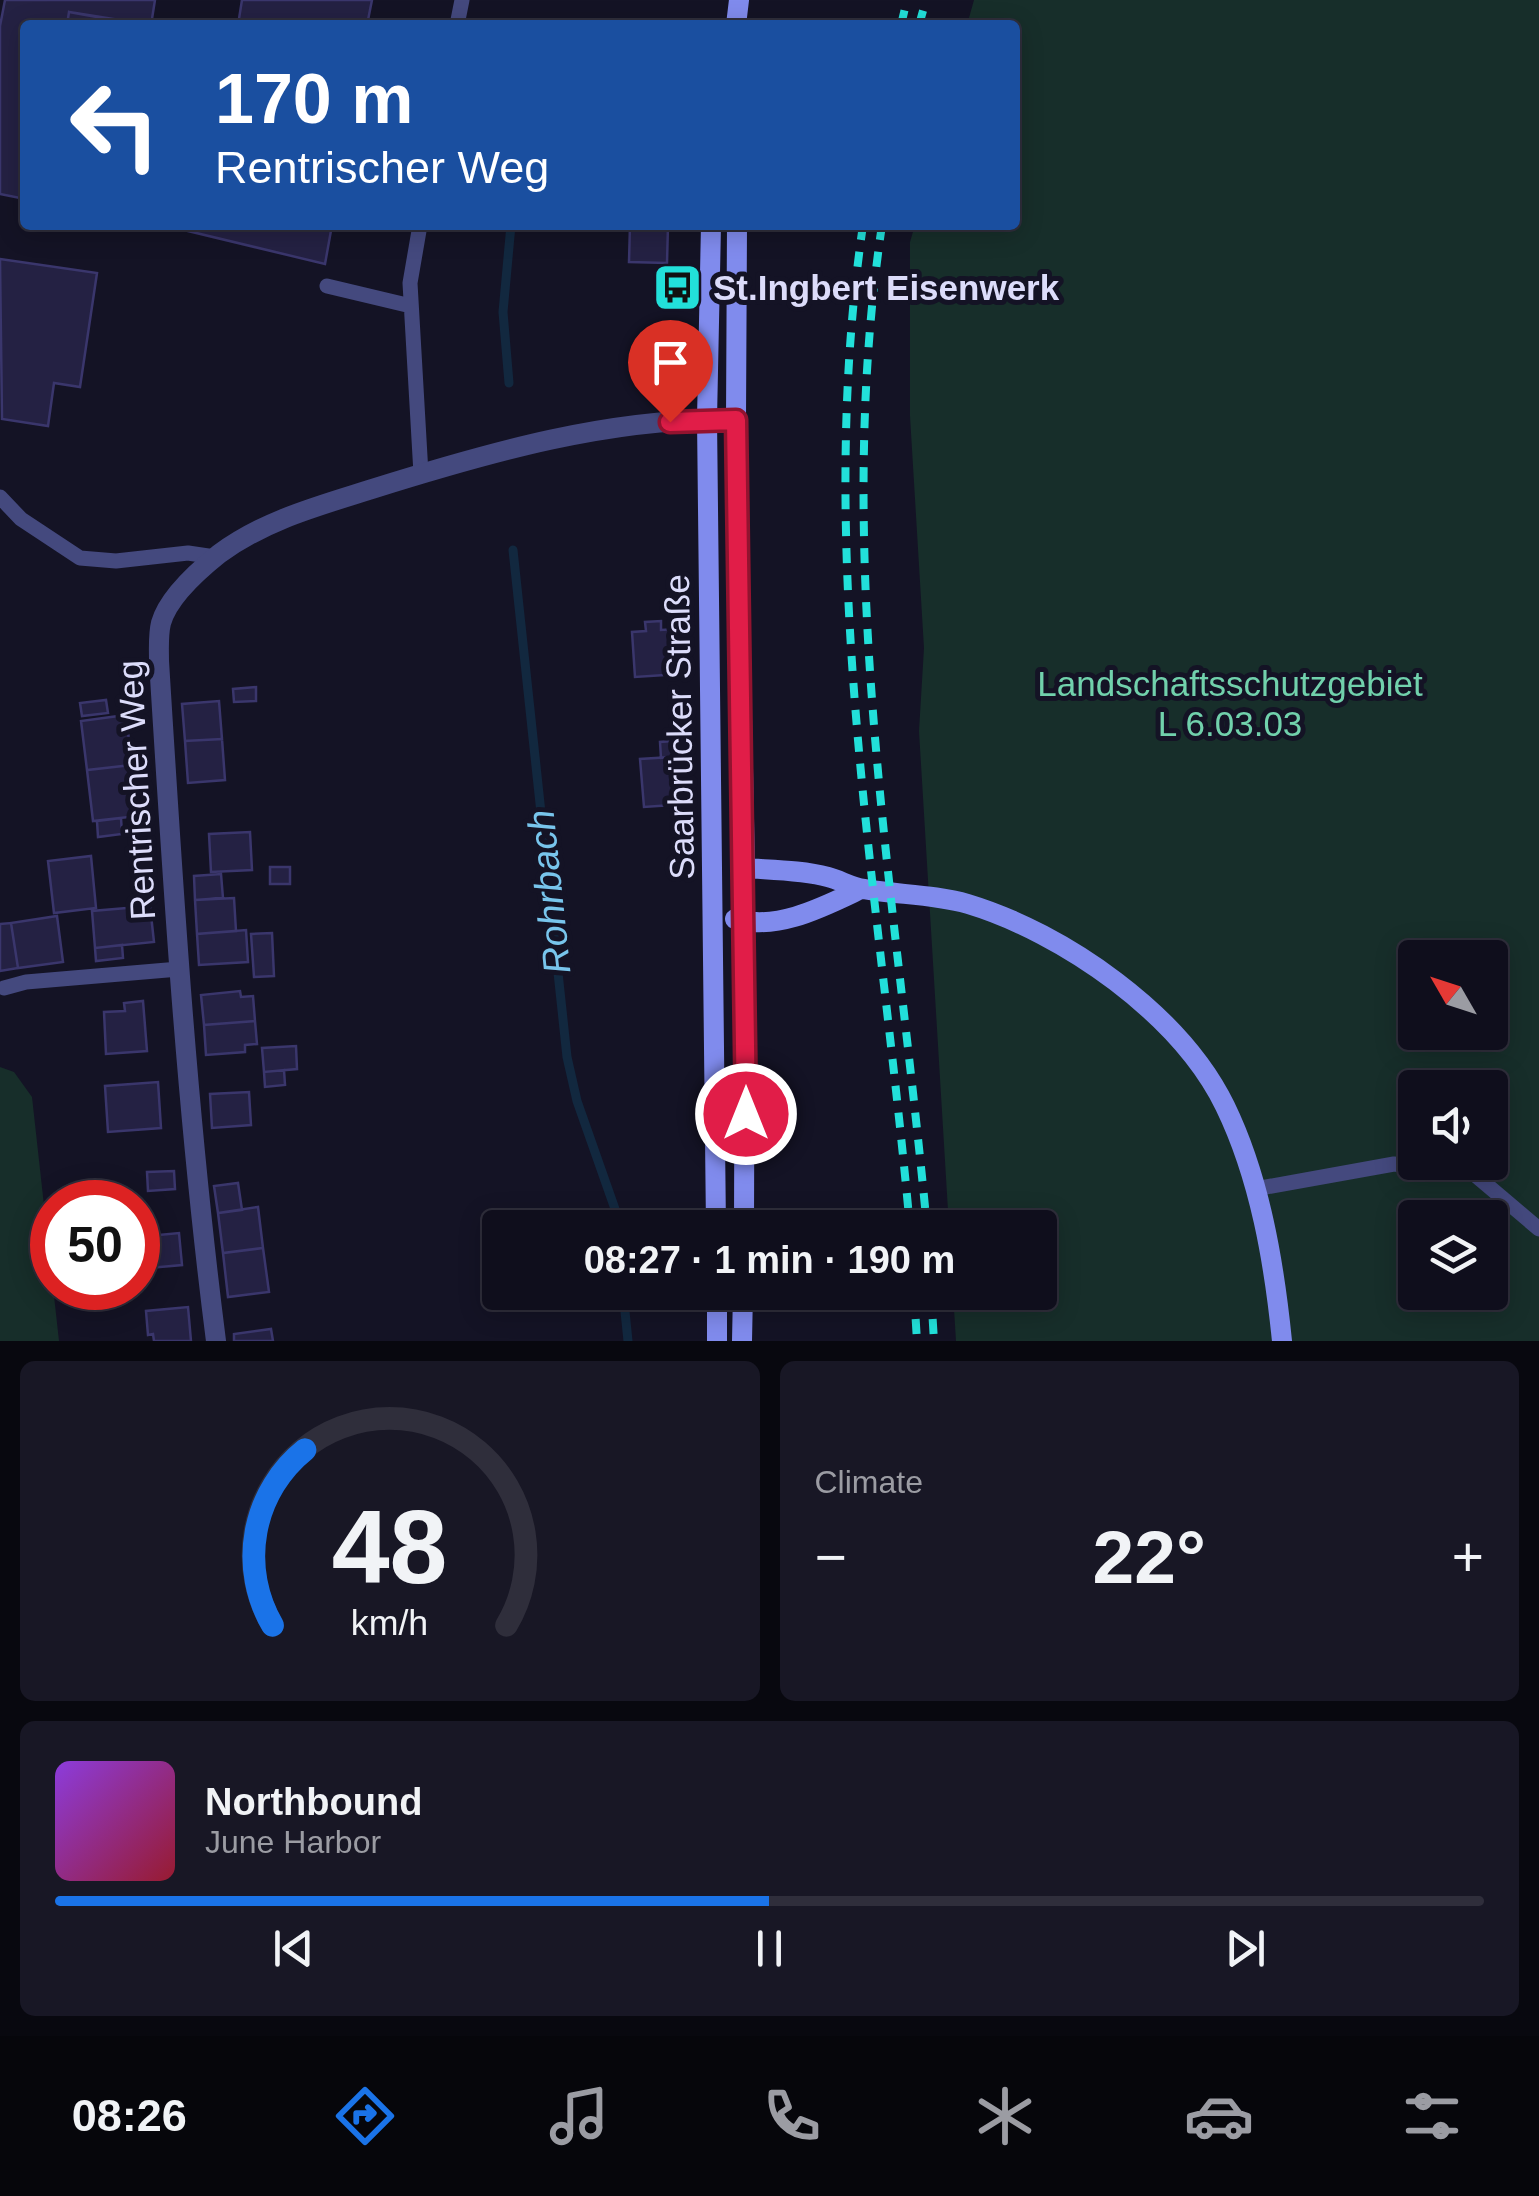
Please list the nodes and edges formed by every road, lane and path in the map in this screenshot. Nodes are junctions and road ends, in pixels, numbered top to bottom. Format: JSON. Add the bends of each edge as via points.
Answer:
{"nodes":[{"id":1,"x":419,"y":230,"type":"edge"},
{"id":2,"x":711,"y":230,"type":"edge"},
{"id":3,"x":737,"y":230,"type":"edge"},
{"id":4,"x":326,"y":286,"type":"dead end"},
{"id":5,"x":411,"y":306,"type":"junction"},
{"id":6,"x":707,"y":419,"type":"junction"},
{"id":7,"x":736,"y":420,"type":"junction"},
{"id":8,"x":421,"y":474,"type":"junction"},
{"id":9,"x":0,"y":497,"type":"edge"},
{"id":10,"x":215,"y":557,"type":"junction"},
{"id":11,"x":745,"y":868,"type":"junction"},
{"id":12,"x":862,"y":889,"type":"junction"},
{"id":13,"x":714,"y":902,"type":"junction"},
{"id":14,"x":745,"y":922,"type":"junction"},
{"id":15,"x":179,"y":969,"type":"junction"},
{"id":16,"x":4,"y":988,"type":"dead end"},
{"id":17,"x":1254,"y":1188,"type":"junction"},
{"id":18,"x":716,"y":1210,"type":"edge"},
{"id":19,"x":744,"y":1210,"type":"edge"},
{"id":20,"x":1539,"y":1229,"type":"edge"},
{"id":21,"x":716,"y":1310,"type":"edge"},
{"id":22,"x":743,"y":1310,"type":"edge"},
{"id":23,"x":216,"y":1341,"type":"edge"},
{"id":24,"x":717,"y":1341,"type":"edge"},
{"id":25,"x":742,"y":1341,"type":"edge"},
{"id":26,"x":1282,"y":1341,"type":"edge"}],
"edges":[{"from":1,"to":5,"type":"lane"},
{"from":2,"to":6,"type":"main road","name":"Saarbrücker Straße"},
{"from":3,"to":7,"type":"main road","name":"Saarbrücker Straße"},
{"from":4,"to":5,"type":"lane"},
{"from":5,"to":8,"type":"lane"},
{"from":6,"to":7,"type":"street","name":"Rentrischer Weg"},
{"from":6,"to":8,"type":"street","name":"Rentrischer Weg","via":[[561,439]]},
{"from":6,"to":13,"type":"main road","name":"Saarbrücker Straße"},
{"from":7,"to":11,"type":"main road","name":"Saarbrücker Straße"},
{"from":8,"to":10,"type":"street","name":"Rentrischer Weg","via":[[276,522]]},
{"from":9,"to":10,"type":"lane","via":[[20,519],[80,558]]},
{"from":10,"to":15,"type":"street","name":"Rentrischer Weg","via":[[162,622]]},
{"from":11,"to":12,"type":"main road","via":[[826,876]]},
{"from":11,"to":13,"type":"main road","via":[[726,880]]},
{"from":11,"to":14,"type":"main road","name":"Saarbrücker Straße"},
{"from":12,"to":14,"type":"main road","via":[[797,917]]},
{"from":12,"to":17,"type":"main road","via":[[920,893],[983,910],[1108,974],[1192,1057],[1224,1103]]},
{"from":13,"to":14,"type":"main road","via":[[726,916]]},
{"from":13,"to":18,"type":"main road","name":"Saarbrücker Straße"},
{"from":14,"to":19,"type":"main road","name":"Saarbrücker Straße"},
{"from":15,"to":16,"type":"lane"},
{"from":15,"to":23,"type":"street","name":"Rentrischer Weg"},
{"from":17,"to":20,"type":"lane","via":[[1394,1164],[1474,1174]]},
{"from":17,"to":26,"type":"main road"},
{"from":21,"to":24,"type":"main road"},
{"from":22,"to":25,"type":"main road"}]}
